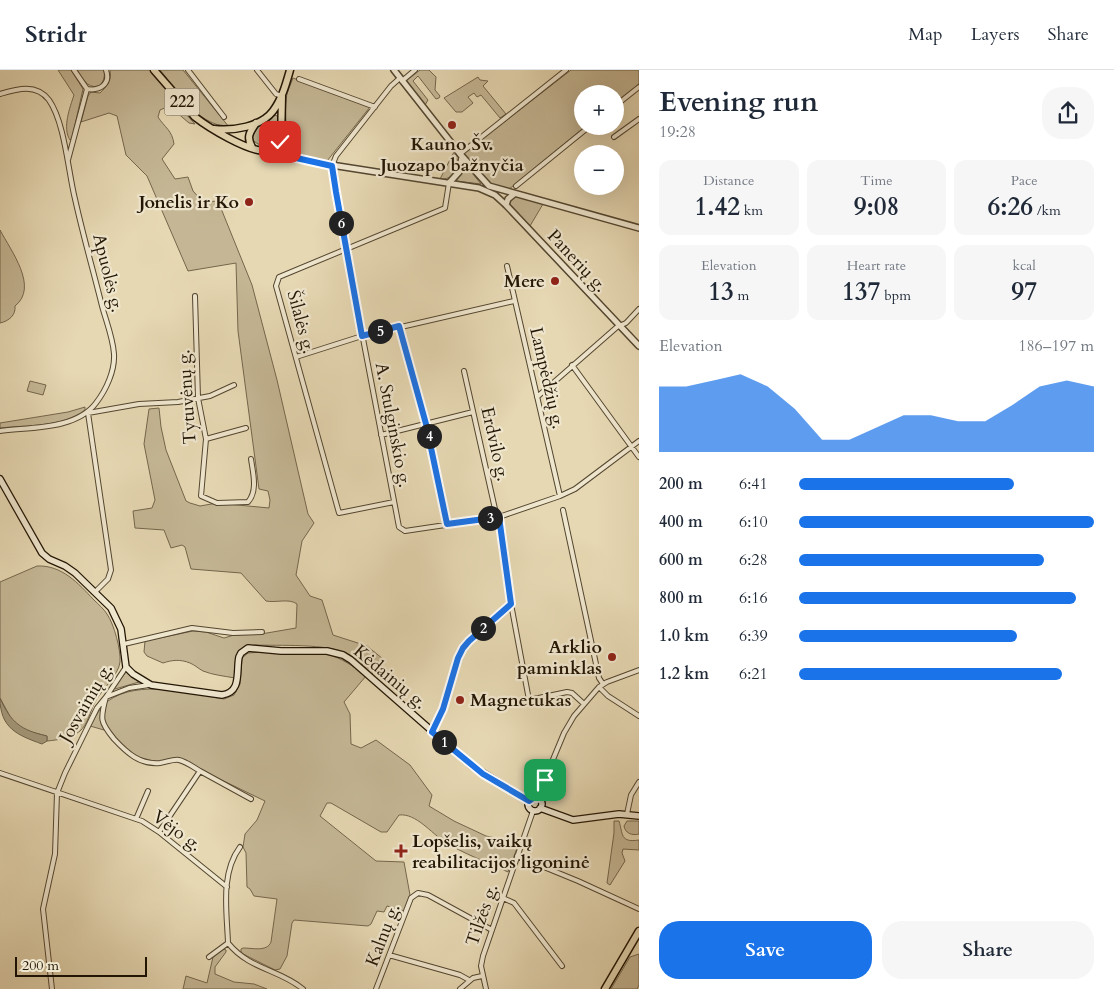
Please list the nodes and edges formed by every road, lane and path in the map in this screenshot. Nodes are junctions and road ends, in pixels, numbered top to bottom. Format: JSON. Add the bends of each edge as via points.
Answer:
{"nodes":[{"id":1,"x":74,"y":70,"type":"edge"},
{"id":2,"x":106,"y":70,"type":"edge"},
{"id":3,"x":154,"y":70,"type":"edge"},
{"id":4,"x":188,"y":70,"type":"edge"},
{"id":5,"x":257,"y":70,"type":"edge"},
{"id":6,"x":290,"y":70,"type":"edge"},
{"id":7,"x":394,"y":70,"type":"edge"},
{"id":8,"x":415,"y":70,"type":"edge"},
{"id":9,"x":566,"y":70,"type":"edge"},
{"id":10,"x":299,"y":78,"type":"dead end"},
{"id":11,"x":401,"y":79,"type":"junction"},
{"id":12,"x":639,"y":87,"type":"edge"},
{"id":13,"x":87,"y":89,"type":"junction"},
{"id":14,"x":0,"y":94,"type":"edge"},
{"id":15,"x":282,"y":96,"type":"junction"},
{"id":16,"x":624,"y":99,"type":"edge"},
{"id":17,"x":375,"y":107,"type":"junction"},
{"id":18,"x":269,"y":115,"type":"junction"},
{"id":19,"x":224,"y":117,"type":"dead end"},
{"id":20,"x":639,"y":119,"type":"edge"},
{"id":21,"x":282,"y":121,"type":"junction"},
{"id":22,"x":256,"y":123,"type":"junction"},
{"id":23,"x":213,"y":129,"type":"junction"},
{"id":24,"x":579,"y":135,"type":"edge"},
{"id":25,"x":614,"y":137,"type":"dead end"},
{"id":26,"x":252,"y":147,"type":"junction"},
{"id":27,"x":265,"y":151,"type":"junction"},
{"id":28,"x":461,"y":155,"type":"junction"},
{"id":29,"x":68,"y":162,"type":"junction"},
{"id":30,"x":332,"y":166,"type":"junction"},
{"id":31,"x":449,"y":183,"type":"junction"},
{"id":32,"x":516,"y":186,"type":"dead end"},
{"id":33,"x":514,"y":194,"type":"junction"},
{"id":34,"x":506,"y":205,"type":"junction"},
{"id":35,"x":639,"y":228,"type":"edge"},
{"id":36,"x":346,"y":248,"type":"junction"},
{"id":37,"x":507,"y":266,"type":"dead end"},
{"id":38,"x":195,"y":296,"type":"dead end"},
{"id":39,"x":514,"y":300,"type":"junction"},
{"id":40,"x":639,"y":309,"type":"edge"},
{"id":41,"x":399,"y":326,"type":"junction"},
{"id":42,"x":620,"y":326,"type":"junction"},
{"id":43,"x":362,"y":336,"type":"junction"},
{"id":44,"x":639,"y":346,"type":"edge"},
{"id":45,"x":296,"y":357,"type":"junction"},
{"id":46,"x":572,"y":365,"type":"junction"},
{"id":47,"x":464,"y":371,"type":"dead end"},
{"id":48,"x":234,"y":385,"type":"dead end"},
{"id":49,"x":537,"y":397,"type":"junction"},
{"id":50,"x":198,"y":398,"type":"junction"},
{"id":51,"x":473,"y":412,"type":"junction"},
{"id":52,"x":88,"y":413,"type":"junction"},
{"id":53,"x":426,"y":424,"type":"junction"},
{"id":54,"x":246,"y":428,"type":"dead end"},
{"id":55,"x":0,"y":431,"type":"edge"},
{"id":56,"x":381,"y":434,"type":"junction"},
{"id":57,"x":206,"y":439,"type":"junction"},
{"id":58,"x":639,"y":440,"type":"edge"},
{"id":59,"x":632,"y":447,"type":"junction"},
{"id":60,"x":639,"y":457,"type":"edge"},
{"id":61,"x":251,"y":459,"type":"dead end"},
{"id":62,"x":0,"y":479,"type":"edge"},
{"id":63,"x":560,"y":496,"type":"junction"},
{"id":64,"x":394,"y":502,"type":"junction"},
{"id":65,"x":563,"y":510,"type":"dead end"},
{"id":66,"x":499,"y":517,"type":"junction"},
{"id":67,"x":447,"y":524,"type":"junction"},
{"id":68,"x":95,"y":592,"type":"junction"},
{"id":69,"x":511,"y":604,"type":"junction"},
{"id":70,"x":262,"y":632,"type":"dead end"},
{"id":71,"x":124,"y":644,"type":"junction"},
{"id":72,"x":126,"y":667,"type":"junction"},
{"id":73,"x":639,"y":670,"type":"edge"},
{"id":74,"x":151,"y":685,"type":"junction"},
{"id":75,"x":601,"y":686,"type":"junction"},
{"id":76,"x":106,"y":697,"type":"junction"},
{"id":77,"x":584,"y":704,"type":"junction"},
{"id":78,"x":639,"y":716,"type":"edge"},
{"id":79,"x":432,"y":732,"type":"junction"},
{"id":80,"x":200,"y":771,"type":"junction"},
{"id":81,"x":0,"y":773,"type":"edge"},
{"id":82,"x":639,"y":782,"type":"edge"},
{"id":83,"x":148,"y":791,"type":"dead end"},
{"id":84,"x":57,"y":793,"type":"junction"},
{"id":85,"x":537,"y":798,"type":"junction"},
{"id":86,"x":251,"y":799,"type":"dead end"},
{"id":87,"x":529,"y":801,"type":"junction"},
{"id":88,"x":540,"y":808,"type":"junction"},
{"id":89,"x":534,"y":811,"type":"junction"},
{"id":90,"x":627,"y":814,"type":"junction"},
{"id":91,"x":639,"y":816,"type":"edge"},
{"id":92,"x":136,"y":819,"type":"junction"},
{"id":93,"x":159,"y":832,"type":"junction"},
{"id":94,"x":240,"y":847,"type":"dead end"},
{"id":95,"x":517,"y":856,"type":"junction"},
{"id":96,"x":227,"y":887,"type":"junction"},
{"id":97,"x":503,"y":898,"type":"junction"},
{"id":98,"x":639,"y":909,"type":"edge"},
{"id":99,"x":492,"y":930,"type":"junction"},
{"id":100,"x":639,"y":931,"type":"edge"},
{"id":101,"x":228,"y":943,"type":"junction"},
{"id":102,"x":389,"y":956,"type":"junction"},
{"id":103,"x":209,"y":957,"type":"dead end"},
{"id":104,"x":562,"y":966,"type":"dead end"},
{"id":105,"x":482,"y":976,"type":"junction"},
{"id":106,"x":469,"y":980,"type":"junction"},
{"id":107,"x":376,"y":988,"type":"edge"},
{"id":108,"x":52,"y":989,"type":"edge"},
{"id":109,"x":303,"y":989,"type":"edge"},
{"id":110,"x":383,"y":989,"type":"edge"},
{"id":111,"x":460,"y":989,"type":"edge"},
{"id":112,"x":486,"y":989,"type":"edge"},
{"id":113,"x":605,"y":989,"type":"edge"}],
"edges":[{"from":1,"to":13,"type":"street"},
{"from":2,"to":13,"type":"street","via":[[107,81],[102,88]]},
{"from":3,"to":23,"type":"main road","number":"222","via":[[195,117]]},
{"from":4,"to":19,"type":"street"},
{"from":5,"to":15,"type":"street","via":[[276,94]]},
{"from":6,"to":15,"type":"main road"},
{"from":7,"to":11,"type":"street"},
{"from":8,"to":11,"type":"street"},
{"from":9,"to":28,"type":"street"},
{"from":10,"to":17,"type":"street"},
{"from":11,"to":17,"type":"street"},
{"from":11,"to":28,"type":"street"},
{"from":12,"to":16,"type":"street"},
{"from":13,"to":29,"type":"street"},
{"from":14,"to":29,"type":"street","name":"Apuolės g.","via":[[31,88],[45,96],[58,119]]},
{"from":15,"to":18,"type":"main road"},
{"from":15,"to":21,"type":"main road"},
{"from":17,"to":30,"type":"street","via":[[336,156]]},
{"from":18,"to":21,"type":"main road","via":[[277,114]]},
{"from":18,"to":22,"type":"main road"},
{"from":20,"to":25,"type":"street"},
{"from":21,"to":27,"type":"main road","via":[[280,142]]},
{"from":22,"to":23,"type":"main road","via":[[235,129]]},
{"from":22,"to":26,"type":"main road","via":[[248,138]]},
{"from":23,"to":26,"type":"main road","number":"222"},
{"from":24,"to":32,"type":"street"},
{"from":26,"to":27,"type":"main road","number":"222"},
{"from":27,"to":30,"type":"street","number":"222"},
{"from":28,"to":31,"type":"street","via":[[459,172]]},
{"from":28,"to":33,"type":"street","via":[[492,188]]},
{"from":29,"to":52,"type":"street","name":"Apuolės g.","via":[[74,199],[114,352],[107,384]]},
{"from":30,"to":31,"type":"street","number":"222"},
{"from":30,"to":36,"type":"street","name":"A. Stulginskio g."},
{"from":31,"to":34,"type":"street","name":"Panerių g.","number":"222","via":[[479,188],[495,195]]},
{"from":31,"to":36,"type":"street","name":"Šilalės g.","via":[[445,208]]},
{"from":33,"to":34,"type":"street"},
{"from":33,"to":35,"type":"street"},
{"from":34,"to":42,"type":"street","name":"Panerių g.","number":"222"},
{"from":36,"to":43,"type":"street","name":"A. Stulginskio g."},
{"from":36,"to":45,"type":"street","name":"Šilalės g.","via":[[279,277],[276,286]]},
{"from":37,"to":39,"type":"street","name":"Lampėdžių g."},
{"from":38,"to":50,"type":"street","name":"Tytuvėnų g."},
{"from":39,"to":41,"type":"street"},
{"from":39,"to":49,"type":"street","name":"Lampėdžių g."},
{"from":40,"to":42,"type":"street"},
{"from":41,"to":43,"type":"street"},
{"from":41,"to":53,"type":"street"},
{"from":42,"to":44,"type":"street","name":"Panerių g.","number":"222"},
{"from":42,"to":46,"type":"street"},
{"from":43,"to":45,"type":"street"},
{"from":43,"to":56,"type":"street","name":"A. Stulginskio g."},
{"from":45,"to":64,"type":"street","name":"Šilalės g.","via":[[339,513]]},
{"from":46,"to":49,"type":"street"},
{"from":46,"to":59,"type":"street"},
{"from":47,"to":51,"type":"street","name":"Erdvilo g."},
{"from":48,"to":50,"type":"street"},
{"from":49,"to":63,"type":"street","name":"Lampėdžių g."},
{"from":50,"to":52,"type":"street"},
{"from":50,"to":57,"type":"street","name":"Tytuvėnų g."},
{"from":51,"to":53,"type":"street"},
{"from":51,"to":66,"type":"street","name":"Erdvilo g."},
{"from":52,"to":55,"type":"street","via":[[62,423]]},
{"from":52,"to":68,"type":"street","via":[[111,570],[108,579]]},
{"from":53,"to":56,"type":"street"},
{"from":53,"to":67,"type":"street"},
{"from":54,"to":57,"type":"street"},
{"from":56,"to":64,"type":"street","name":"A. Stulginskio g."},
{"from":57,"to":61,"type":"street","name":"Tytuvėnų g.","via":[[201,496],[218,503],[248,502],[253,496],[254,484]]},
{"from":58,"to":59,"type":"street"},
{"from":59,"to":60,"type":"street"},
{"from":59,"to":63,"type":"street"},
{"from":62,"to":68,"type":"main road","name":"Josvainių g.","via":[[42,553],[70,569]]},
{"from":63,"to":66,"type":"street"},
{"from":64,"to":67,"type":"street","name":"A. Stulginskio g.","via":[[399,527],[404,530]]},
{"from":65,"to":75,"type":"street"},
{"from":66,"to":67,"type":"street"},
{"from":66,"to":69,"type":"street","name":"Erdvilo g."},
{"from":68,"to":71,"type":"main road","name":"Josvainių g.","via":[[115,613]]},
{"from":69,"to":77,"type":"street","name":"Erdvilo g.","via":[[529,700],[567,692]]},
{"from":69,"to":79,"type":"street","via":[[463,648]]},
{"from":70,"to":71,"type":"street","via":[[233,633],[192,628]]},
{"from":71,"to":72,"type":"main road","name":"Josvainių g."},
{"from":72,"to":74,"type":"main road"},
{"from":72,"to":76,"type":"street","name":"Josvainių g."},
{"from":73,"to":75,"type":"street"},
{"from":74,"to":76,"type":"street"},
{"from":74,"to":79,"type":"main road","name":"Kėdainių g.","via":[[227,694],[235,687],[239,657],[248,648],[334,652],[355,663]]},
{"from":75,"to":77,"type":"street"},
{"from":75,"to":78,"type":"street","via":[[608,696]]},
{"from":76,"to":80,"type":"street","via":[[102,722],[129,755],[155,763],[177,760]]},
{"from":76,"to":84,"type":"street","name":"Josvainių g.","via":[[97,708]]},
{"from":77,"to":85,"type":"street","via":[[564,733]]},
{"from":79,"to":87,"type":"main road","name":"Kėdainių g.","via":[[483,774]]},
{"from":80,"to":86,"type":"street"},
{"from":80,"to":93,"type":"street"},
{"from":81,"to":84,"type":"street","name":"Vėjo g."},
{"from":82,"to":90,"type":"street"},
{"from":83,"to":92,"type":"street"},
{"from":84,"to":92,"type":"street","name":"Vėjo g."},
{"from":84,"to":108,"type":"street","name":"Josvainių g.","via":[[55,854],[43,909]]},
{"from":85,"to":87,"type":"main road"},
{"from":85,"to":88,"type":"main road","via":[[541,801]]},
{"from":87,"to":89,"type":"main road","via":[[529,808]]},
{"from":88,"to":89,"type":"main road"},
{"from":88,"to":90,"type":"main road","via":[[573,820]]},
{"from":89,"to":95,"type":"street","name":"Tilžės g."},
{"from":90,"to":91,"type":"main road"},
{"from":92,"to":93,"type":"street","name":"Vėjo g."},
{"from":93,"to":96,"type":"street","name":"Vėjo g."},
{"from":94,"to":96,"type":"street","via":[[230,864]]},
{"from":95,"to":97,"type":"street","name":"Tilžės g."},
{"from":95,"to":98,"type":"street"},
{"from":96,"to":101,"type":"street"},
{"from":97,"to":99,"type":"street","name":"Tilžės g."},
{"from":97,"to":104,"type":"street","via":[[514,903]]},
{"from":99,"to":102,"type":"street","name":"Kalnų g.","via":[[428,895],[418,893],[412,898]]},
{"from":99,"to":105,"type":"street","name":"Tilžės g.","via":[[482,956]]},
{"from":100,"to":113,"type":"main road"},
{"from":101,"to":103,"type":"street"},
{"from":101,"to":109,"type":"street","via":[[258,967],[287,978]]},
{"from":102,"to":106,"type":"street"},
{"from":102,"to":107,"type":"street","name":"Kalnų g."},
{"from":105,"to":106,"type":"street"},
{"from":105,"to":112,"type":"street"},
{"from":106,"to":111,"type":"street"},
{"from":107,"to":110,"type":"street"}]}
